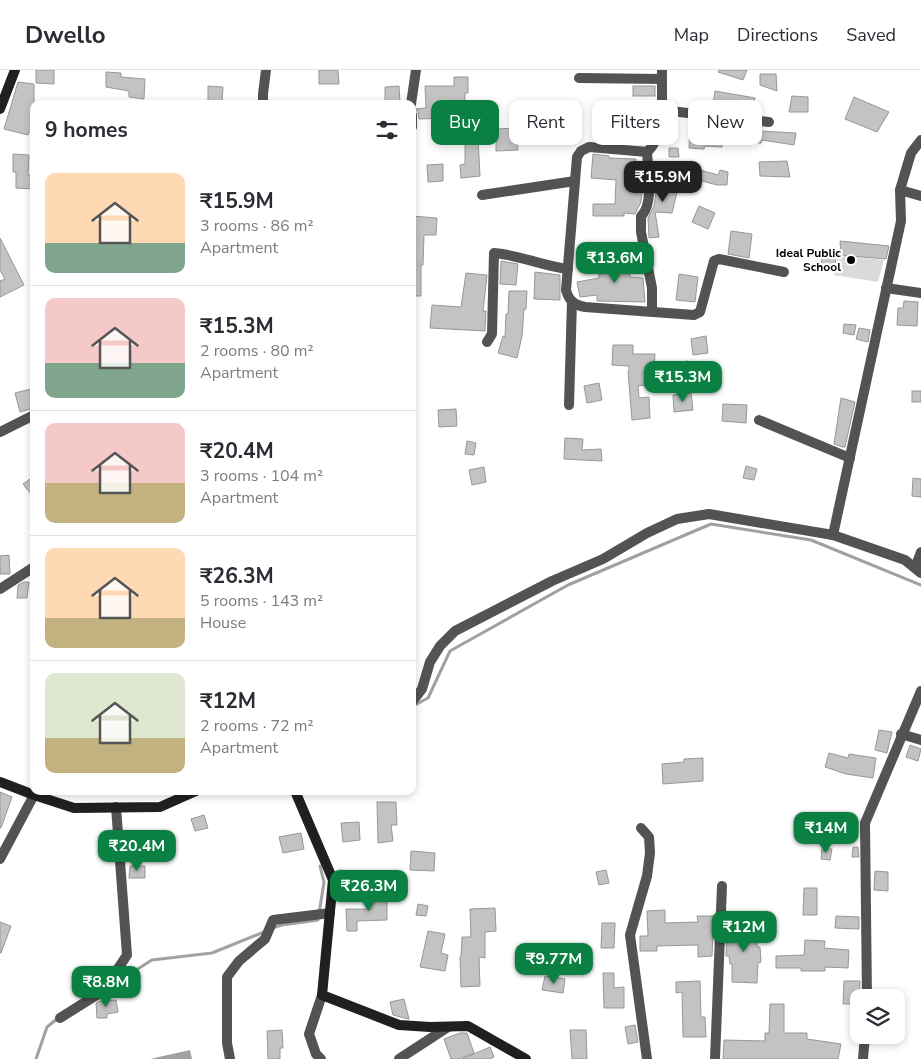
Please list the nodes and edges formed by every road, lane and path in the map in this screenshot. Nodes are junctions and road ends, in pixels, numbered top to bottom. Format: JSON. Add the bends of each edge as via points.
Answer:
{"nodes":[{"id":1,"x":15,"y":70,"type":"edge"},
{"id":2,"x":266,"y":70,"type":"edge"},
{"id":3,"x":416,"y":70,"type":"edge"},
{"id":4,"x":662,"y":74,"type":"edge"},
{"id":5,"x":579,"y":78,"type":"dead end"},
{"id":6,"x":263,"y":100,"type":"edge"},
{"id":7,"x":411,"y":100,"type":"edge"},
{"id":8,"x":661,"y":100,"type":"edge"},
{"id":9,"x":0,"y":109,"type":"edge"},
{"id":10,"x":678,"y":112,"type":"edge"},
{"id":11,"x":769,"y":122,"type":"dead end"},
{"id":12,"x":921,"y":140,"type":"edge"},
{"id":13,"x":654,"y":145,"type":"edge"},
{"id":14,"x":647,"y":152,"type":"junction"},
{"id":15,"x":575,"y":181,"type":"junction"},
{"id":16,"x":900,"y":190,"type":"junction"},
{"id":17,"x":482,"y":195,"type":"dead end"},
{"id":18,"x":921,"y":196,"type":"edge"},
{"id":19,"x":568,"y":269,"type":"junction"},
{"id":20,"x":784,"y":272,"type":"dead end"},
{"id":21,"x":886,"y":288,"type":"junction"},
{"id":22,"x":921,"y":292,"type":"edge"},
{"id":23,"x":572,"y":301,"type":"junction"},
{"id":24,"x":652,"y":312,"type":"junction"},
{"id":25,"x":486,"y":342,"type":"dead end"},
{"id":26,"x":569,"y":405,"type":"dead end"},
{"id":27,"x":30,"y":417,"type":"edge"},
{"id":28,"x":760,"y":420,"type":"dead end"},
{"id":29,"x":0,"y":432,"type":"edge"},
{"id":30,"x":850,"y":458,"type":"junction"},
{"id":31,"x":833,"y":536,"type":"junction"},
{"id":32,"x":921,"y":552,"type":"edge"},
{"id":33,"x":30,"y":570,"type":"edge"},
{"id":34,"x":918,"y":570,"type":"edge"},
{"id":35,"x":0,"y":590,"type":"edge"},
{"id":36,"x":921,"y":691,"type":"edge"},
{"id":37,"x":416,"y":697,"type":"edge"},
{"id":38,"x":902,"y":734,"type":"junction"},
{"id":39,"x":921,"y":740,"type":"edge"},
{"id":40,"x":0,"y":782,"type":"edge"},
{"id":41,"x":30,"y":793,"type":"edge"},
{"id":42,"x":34,"y":795,"type":"joint"},
{"id":43,"x":187,"y":795,"type":"edge"},
{"id":44,"x":297,"y":795,"type":"edge"},
{"id":45,"x":116,"y":807,"type":"junction"},
{"id":46,"x":641,"y":828,"type":"dead end"},
{"id":47,"x":0,"y":859,"type":"edge"},
{"id":48,"x":722,"y":886,"type":"dead end"},
{"id":49,"x":330,"y":913,"type":"junction"},
{"id":50,"x":867,"y":989,"type":"edge"},
{"id":51,"x":322,"y":995,"type":"junction"},
{"id":52,"x":60,"y":1018,"type":"dead end"},
{"id":53,"x":448,"y":1026,"type":"junction"},
{"id":54,"x":864,"y":1044,"type":"edge"},
{"id":55,"x":230,"y":1059,"type":"edge"},
{"id":56,"x":320,"y":1059,"type":"edge"},
{"id":57,"x":399,"y":1059,"type":"edge"},
{"id":58,"x":526,"y":1059,"type":"edge"},
{"id":59,"x":647,"y":1059,"type":"edge"},
{"id":60,"x":715,"y":1059,"type":"edge"},
{"id":61,"x":863,"y":1059,"type":"edge"}],
"edges":[{"from":1,"to":9,"type":"street"},
{"from":2,"to":6,"type":"street"},
{"from":3,"to":7,"type":"street"},
{"from":4,"to":5,"type":"street"},
{"from":4,"to":8,"type":"street"},
{"from":10,"to":11,"type":"street"},
{"from":12,"to":16,"type":"street","via":[[911,154]]},
{"from":13,"to":14,"type":"street"},
{"from":14,"to":15,"type":"street","via":[[589,147],[577,158]]},
{"from":14,"to":24,"type":"street","via":[[649,195],[645,213],[641,216],[641,232],[652,288]]},
{"from":15,"to":17,"type":"street"},
{"from":15,"to":19,"type":"street"},
{"from":16,"to":18,"type":"street"},
{"from":16,"to":21,"type":"street","via":[[901,221]]},
{"from":19,"to":23,"type":"street","via":[[566,290]]},
{"from":19,"to":25,"type":"street","via":[[494,253],[492,334]]},
{"from":20,"to":24,"type":"street","via":[[714,261],[700,312]]},
{"from":21,"to":22,"type":"street"},
{"from":21,"to":30,"type":"street"},
{"from":23,"to":24,"type":"street","via":[[577,306]]},
{"from":23,"to":26,"type":"street"},
{"from":27,"to":29,"type":"street"},
{"from":28,"to":30,"type":"street"},
{"from":30,"to":31,"type":"street"},
{"from":31,"to":34,"type":"street","via":[[905,560]]},
{"from":31,"to":37,"type":"street","via":[[709,514],[677,519],[456,631],[440,646],[430,662],[422,689]]},
{"from":32,"to":34,"type":"street"},
{"from":33,"to":35,"type":"street"},
{"from":36,"to":38,"type":"street"},
{"from":38,"to":39,"type":"street"},
{"from":38,"to":50,"type":"street","via":[[865,823]]},
{"from":40,"to":41,"type":"street"},
{"from":42,"to":45,"type":"street","via":[[74,808]]},
{"from":42,"to":47,"type":"street"},
{"from":43,"to":45,"type":"street","via":[[160,807]]},
{"from":44,"to":49,"type":"street","via":[[333,880]]},
{"from":45,"to":52,"type":"street","via":[[127,955],[104,991]]},
{"from":46,"to":59,"type":"street","via":[[649,836],[648,868],[630,935]]},
{"from":48,"to":60,"type":"street"},
{"from":49,"to":51,"type":"street"},
{"from":49,"to":55,"type":"street","via":[[273,920],[265,939],[239,961],[227,977]]},
{"from":51,"to":53,"type":"street","via":[[399,1026]]},
{"from":51,"to":56,"type":"street","via":[[309,1034]]},
{"from":53,"to":57,"type":"street"},
{"from":53,"to":58,"type":"street","via":[[468,1026]]},
{"from":54,"to":61,"type":"street"}]}
